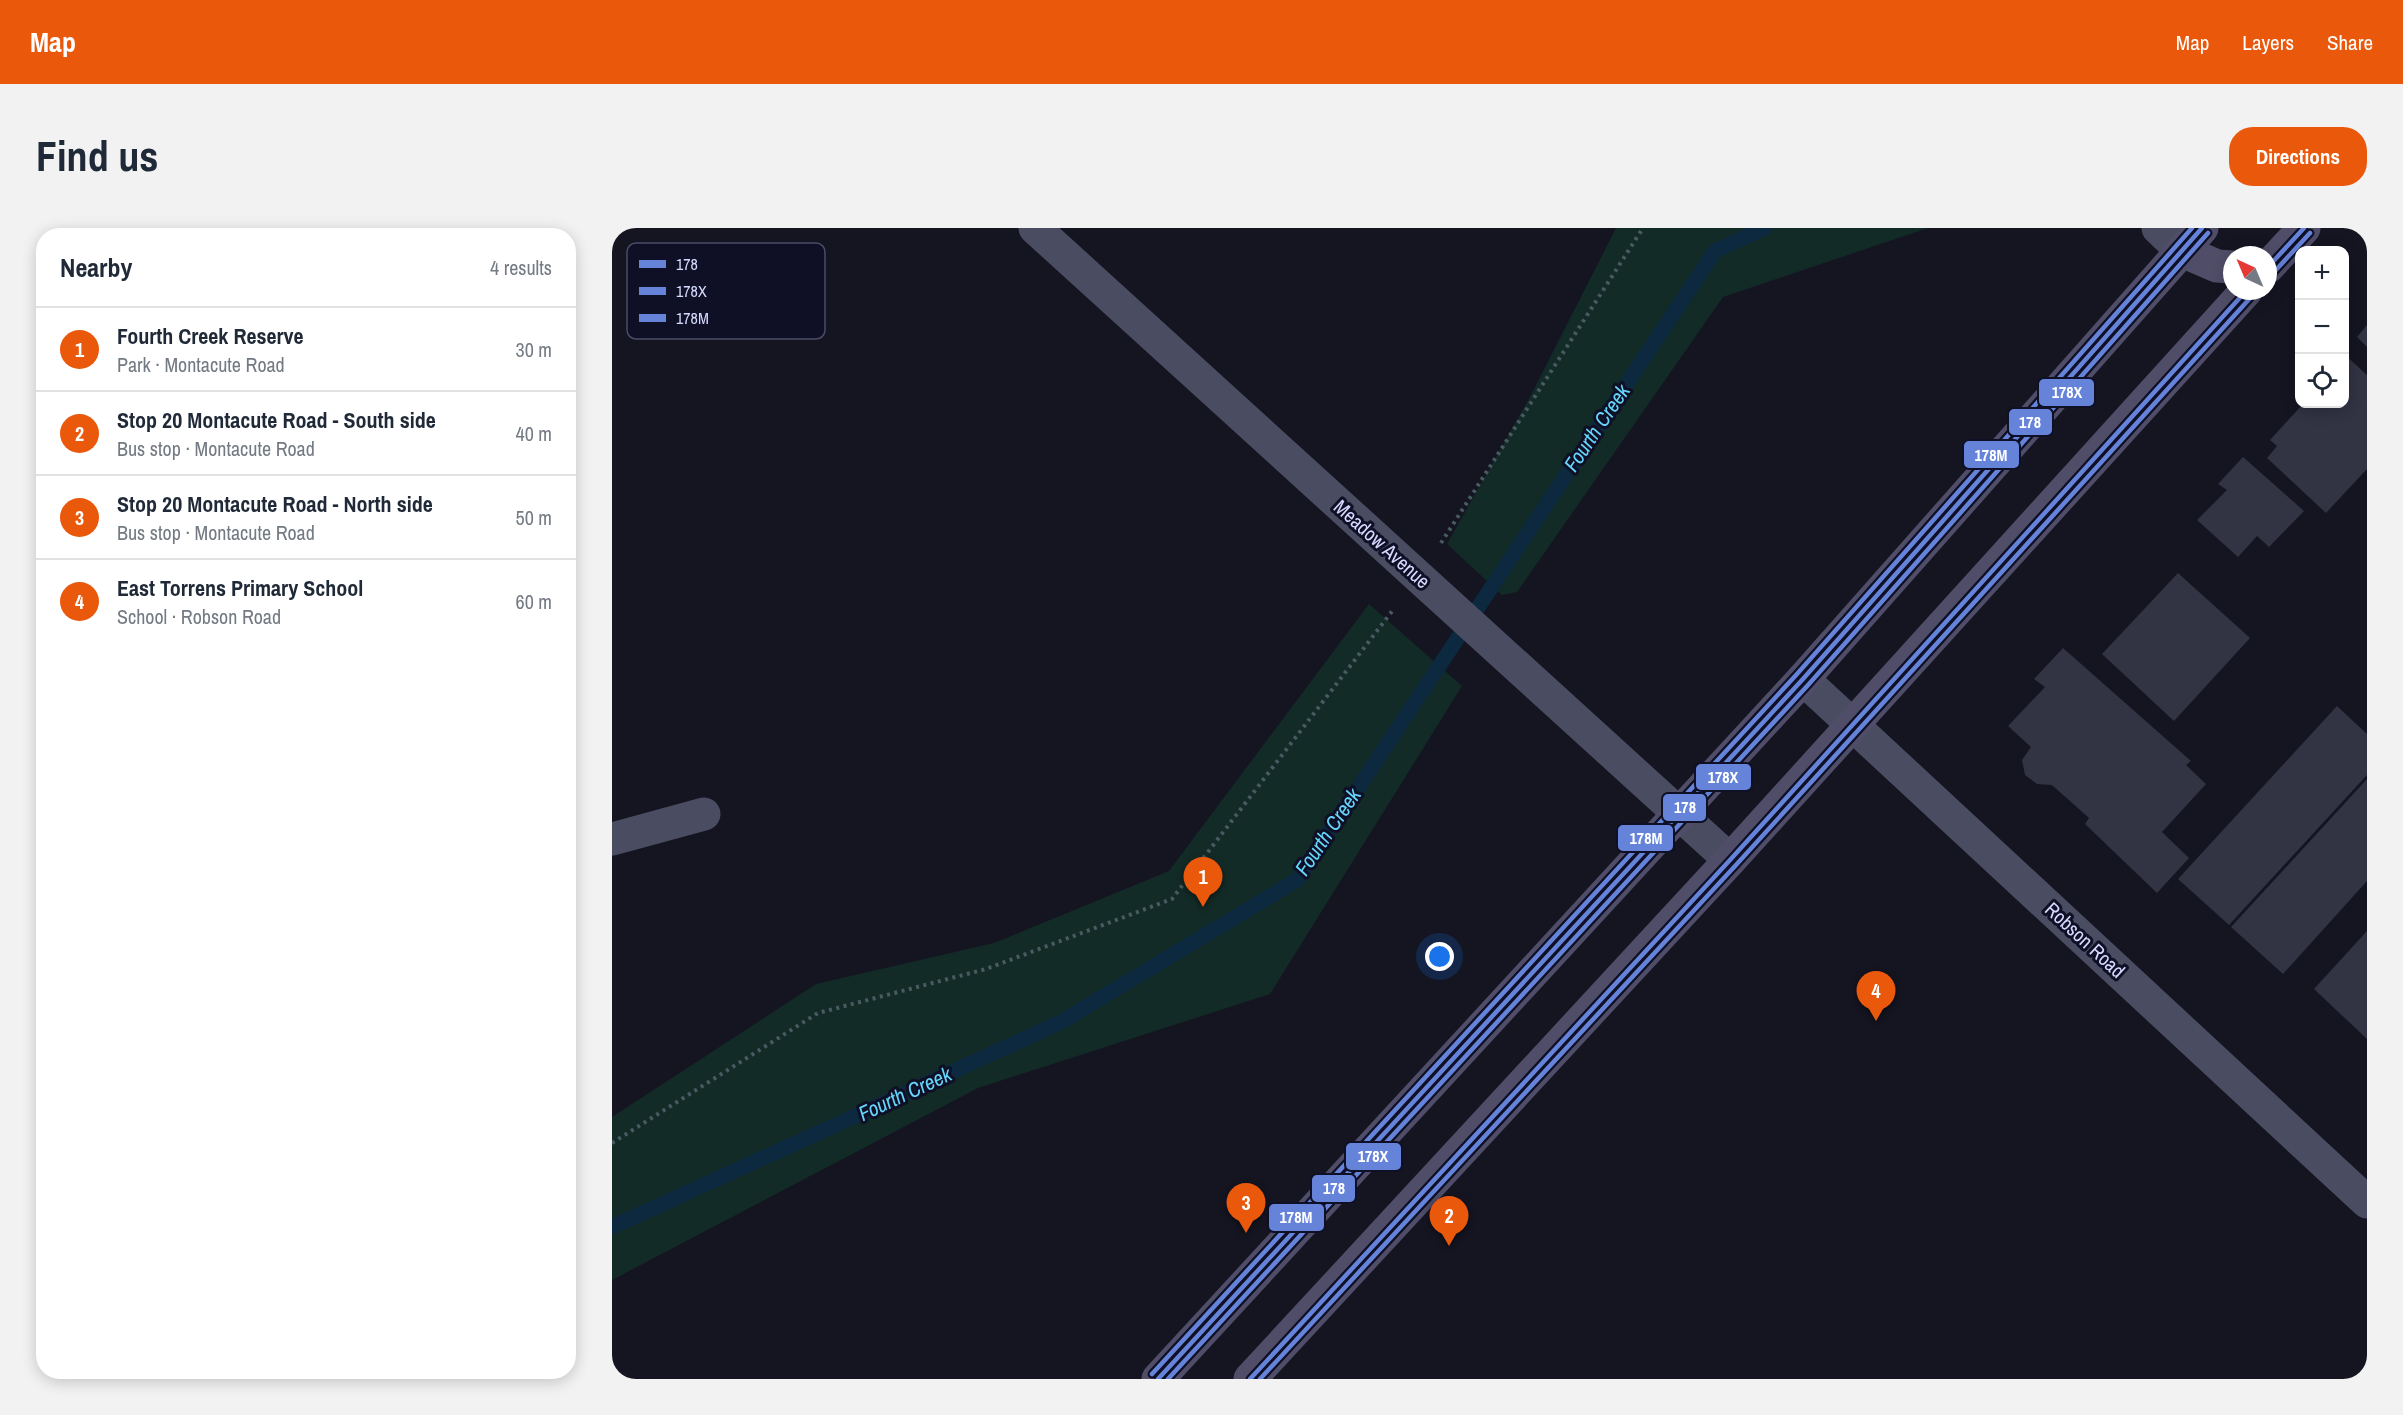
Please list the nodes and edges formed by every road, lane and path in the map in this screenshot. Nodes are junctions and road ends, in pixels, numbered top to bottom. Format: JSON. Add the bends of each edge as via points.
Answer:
{"nodes":[{"id":1,"x":1035,"y":228,"type":"edge"},
{"id":2,"x":1643,"y":228,"type":"edge"},
{"id":3,"x":2158,"y":228,"type":"edge"},
{"id":4,"x":2192,"y":239,"type":"edge"},
{"id":5,"x":2223,"y":266,"type":"edge"},
{"id":6,"x":2238,"y":300,"type":"edge"},
{"id":7,"x":1423,"y":582,"type":"junction"},
{"id":8,"x":1803,"y":679,"type":"junction"},
{"id":9,"x":1851,"y":724,"type":"junction"},
{"id":10,"x":704,"y":814,"type":"dead end"},
{"id":11,"x":1678,"y":814,"type":"junction"},
{"id":12,"x":612,"y":839,"type":"edge"},
{"id":13,"x":1730,"y":860,"type":"junction"},
{"id":14,"x":612,"y":1143,"type":"edge"},
{"id":15,"x":2367,"y":1202,"type":"edge"},
{"id":16,"x":1158,"y":1379,"type":"edge"},
{"id":17,"x":1250,"y":1379,"type":"edge"}],
"edges":[{"from":1,"to":7,"type":"street","name":"Meadow Avenue"},
{"from":2,"to":7,"type":"path"},
{"from":3,"to":4,"type":"street"},
{"from":4,"to":5,"type":"main road","via":[[2217,266]]},
{"from":4,"to":8,"type":"main road"},
{"from":6,"to":9,"type":"main road"},
{"from":7,"to":11,"type":"street","name":"Meadow Avenue"},
{"from":7,"to":14,"type":"path","via":[[1172,899],[986,969],[818,1013]]},
{"from":8,"to":9,"type":"street","name":"Robson Road"},
{"from":8,"to":11,"type":"main road"},
{"from":9,"to":13,"type":"main road"},
{"from":9,"to":15,"type":"street","name":"Robson Road"},
{"from":10,"to":12,"type":"street"},
{"from":11,"to":13,"type":"street","name":"Meadow Avenue"},
{"from":11,"to":16,"type":"main road"},
{"from":13,"to":17,"type":"main road"}]}
